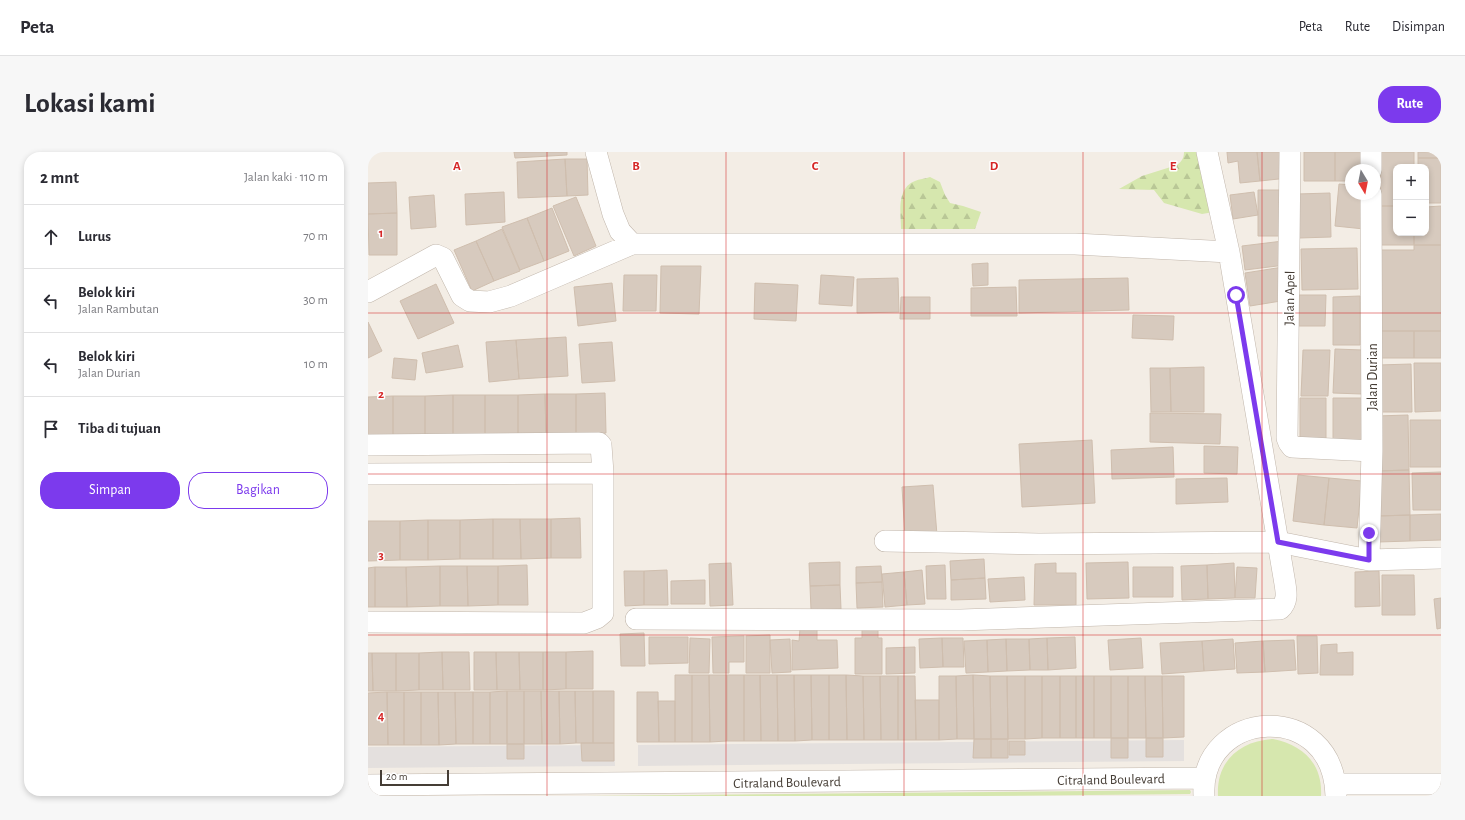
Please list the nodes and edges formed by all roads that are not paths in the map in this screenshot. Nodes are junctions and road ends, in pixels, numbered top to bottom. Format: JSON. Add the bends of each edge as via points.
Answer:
{"nodes":[{"id":1,"x":596,"y":152,"type":"edge"},
{"id":2,"x":1207,"y":152,"type":"edge"},
{"id":3,"x":1290,"y":152,"type":"edge"},
{"id":4,"x":1372,"y":152,"type":"edge"},
{"id":5,"x":1372,"y":164,"type":"edge"},
{"id":6,"x":1372,"y":200,"type":"edge"},
{"id":7,"x":632,"y":244,"type":"junction"},
{"id":8,"x":1229,"y":252,"type":"junction"},
{"id":9,"x":368,"y":292,"type":"edge"},
{"id":10,"x":368,"y":445,"type":"edge"},
{"id":11,"x":1372,"y":451,"type":"junction"},
{"id":12,"x":603,"y":473,"type":"junction"},
{"id":13,"x":368,"y":474,"type":"edge"},
{"id":14,"x":885,"y":541,"type":"dead end"},
{"id":15,"x":1278,"y":542,"type":"junction"},
{"id":16,"x":1441,"y":558,"type":"edge"},
{"id":17,"x":1369,"y":560,"type":"junction"},
{"id":18,"x":636,"y":619,"type":"dead end"},
{"id":19,"x":368,"y":622,"type":"edge"},
{"id":20,"x":1441,"y":784,"type":"edge"},
{"id":21,"x":368,"y":786,"type":"edge"},
{"id":22,"x":1205,"y":787,"type":"edge"},
{"id":23,"x":566,"y":790,"type":"edge"},
{"id":24,"x":1335,"y":790,"type":"edge"}],
"edges":[{"from":1,"to":7,"type":"street","via":[[613,214],[620,231]]},
{"from":2,"to":8,"type":"street"},
{"from":3,"to":11,"type":"street","name":"Jalan Apel","via":[[1287,438],[1292,446]]},
{"from":4,"to":5,"type":"street"},
{"from":6,"to":11,"type":"street","name":"Jalan Durian"},
{"from":7,"to":8,"type":"street","via":[[1075,244]]},
{"from":7,"to":9,"type":"street","via":[[511,296],[489,302],[470,301],[462,296],[443,258],[436,255]]},
{"from":8,"to":15,"type":"street"},
{"from":10,"to":12,"type":"street","via":[[599,443]]},
{"from":11,"to":17,"type":"street","name":"Jalan Durian"},
{"from":12,"to":13,"type":"street"},
{"from":12,"to":19,"type":"street","via":[[603,613],[597,618],[584,623]]},
{"from":14,"to":15,"type":"street","via":[[1039,544]]},
{"from":15,"to":17,"type":"street"},
{"from":15,"to":18,"type":"street","via":[[1287,597],[1280,609],[961,620]]},
{"from":16,"to":17,"type":"street"},
{"from":20,"to":24,"type":"street","name":"Citraland Boulevard"},
{"from":21,"to":23,"type":"street","name":"Citraland Boulevard"},
{"from":22,"to":23,"type":"street","name":"Citraland Boulevard"},
{"from":22,"to":24,"type":"street","name":"Citraland Boulevard","via":[[1207,770],[1226,742],[1241,732],[1257,727],[1274,726],[1291,729],[1307,736],[1320,748],[1335,778]]}]}
